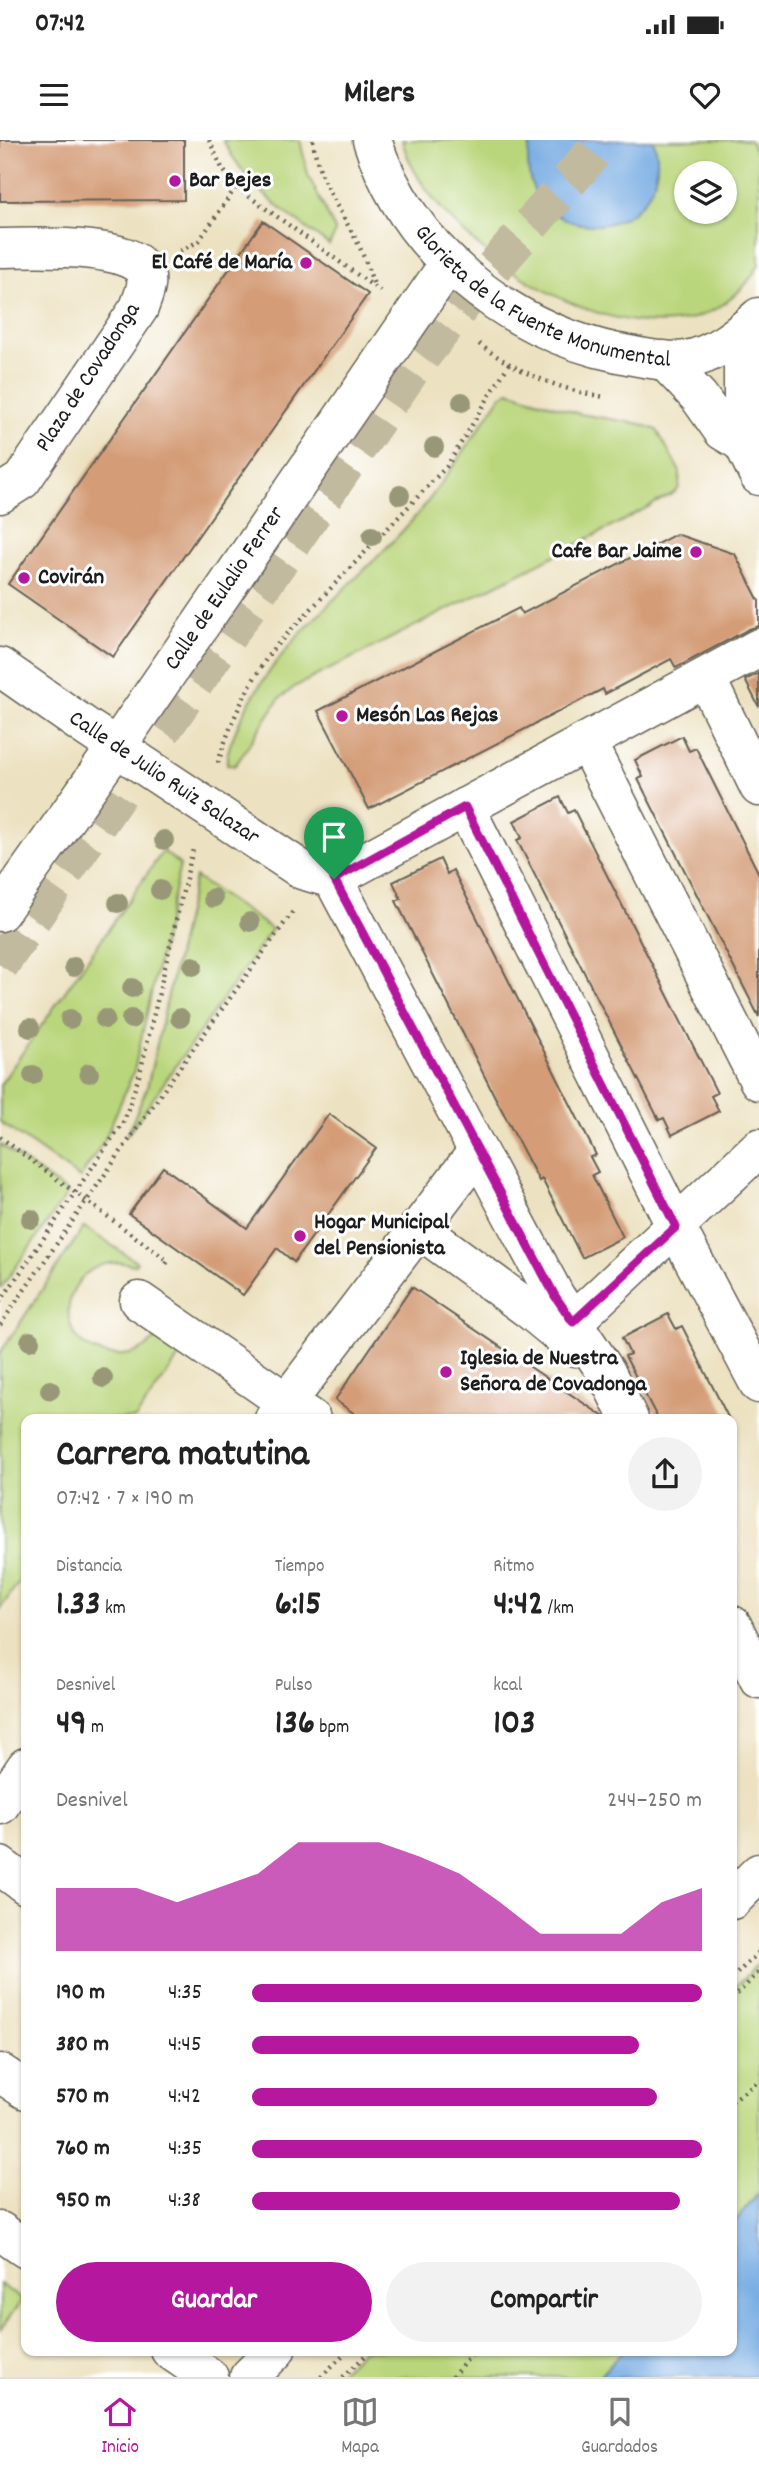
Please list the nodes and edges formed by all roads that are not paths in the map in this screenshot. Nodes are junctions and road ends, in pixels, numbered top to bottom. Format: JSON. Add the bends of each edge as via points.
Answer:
{"nodes":[{"id":1,"x":372,"y":140,"type":"edge"},
{"id":2,"x":0,"y":248,"type":"edge"},
{"id":3,"x":449,"y":263,"type":"junction"},
{"id":4,"x":751,"y":324,"type":"edge"},
{"id":5,"x":664,"y":360,"type":"junction"},
{"id":6,"x":753,"y":458,"type":"edge"},
{"id":7,"x":0,"y":494,"type":"edge"},
{"id":8,"x":759,"y":648,"type":"edge"},
{"id":9,"x":0,"y":667,"type":"edge"},
{"id":10,"x":706,"y":678,"type":"junction"},
{"id":11,"x":587,"y":743,"type":"junction"},
{"id":12,"x":117,"y":746,"type":"junction"},
{"id":13,"x":759,"y":787,"type":"edge"},
{"id":14,"x":465,"y":807,"type":"junction"},
{"id":15,"x":334,"y":879,"type":"junction"},
{"id":16,"x":0,"y":912,"type":"edge"},
{"id":17,"x":759,"y":1080,"type":"edge"},
{"id":18,"x":759,"y":1148,"type":"edge"},
{"id":19,"x":477,"y":1152,"type":"junction"},
{"id":20,"x":676,"y":1227,"type":"junction"},
{"id":21,"x":418,"y":1228,"type":"junction"},
{"id":22,"x":139,"y":1301,"type":"road end"},
{"id":23,"x":573,"y":1322,"type":"junction"},
{"id":24,"x":606,"y":1372,"type":"junction"},
{"id":25,"x":759,"y":1384,"type":"edge"},
{"id":26,"x":290,"y":1413,"type":"edge"},
{"id":27,"x":626,"y":1414,"type":"edge"},
{"id":28,"x":737,"y":1635,"type":"edge"},
{"id":29,"x":759,"y":1679,"type":"edge"},
{"id":30,"x":21,"y":1774,"type":"edge"},
{"id":31,"x":0,"y":1805,"type":"edge"},
{"id":32,"x":0,"y":1866,"type":"edge"},
{"id":33,"x":759,"y":1873,"type":"edge"},
{"id":34,"x":21,"y":1881,"type":"edge"},
{"id":35,"x":737,"y":1895,"type":"edge"},
{"id":36,"x":0,"y":2073,"type":"edge"},
{"id":37,"x":21,"y":2088,"type":"edge"},
{"id":38,"x":0,"y":2231,"type":"edge"},
{"id":39,"x":21,"y":2246,"type":"edge"},
{"id":40,"x":179,"y":2356,"type":"edge"},
{"id":41,"x":270,"y":2356,"type":"edge"},
{"id":42,"x":209,"y":2377,"type":"edge"},
{"id":43,"x":249,"y":2377,"type":"edge"}],
"edges":[{"from":1,"to":3,"type":"street","name":"Glorieta de la Fuente Monumental","via":[[379,163],[408,215]]},
{"from":2,"to":7,"type":"street","name":"Plaza de Covadonga","via":[[114,253],[144,270],[147,287],[139,308],[22,480]]},
{"from":3,"to":5,"type":"street","name":"Glorieta de la Fuente Monumental","via":[[502,305],[553,332],[608,351]]},
{"from":3,"to":12,"type":"street","name":"Calle de Eulalio Ferrer"},
{"from":4,"to":5,"type":"street","name":"Glorieta de la Fuente Monumental","via":[[728,342],[687,360]]},
{"from":4,"to":6,"type":"street"},
{"from":5,"to":6,"type":"street","via":[[723,431]]},
{"from":8,"to":10,"type":"street"},
{"from":9,"to":12,"type":"street","name":"Calle de Julio Ruiz Salazar"},
{"from":10,"to":11,"type":"street"},
{"from":10,"to":13,"type":"street"},
{"from":11,"to":14,"type":"street"},
{"from":11,"to":17,"type":"street"},
{"from":12,"to":15,"type":"street","name":"Calle de Julio Ruiz Salazar","via":[[302,870]]},
{"from":12,"to":16,"type":"street","name":"Calle de Eulalio Ferrer"},
{"from":14,"to":15,"type":"street"},
{"from":14,"to":20,"type":"street"},
{"from":15,"to":19,"type":"street"},
{"from":18,"to":20,"type":"street"},
{"from":19,"to":21,"type":"street"},
{"from":19,"to":23,"type":"street"},
{"from":20,"to":23,"type":"street"},
{"from":20,"to":25,"type":"street"},
{"from":21,"to":24,"type":"street"},
{"from":21,"to":26,"type":"street"},
{"from":22,"to":26,"type":"street"},
{"from":23,"to":24,"type":"street"},
{"from":24,"to":27,"type":"street"},
{"from":28,"to":29,"type":"street"},
{"from":30,"to":31,"type":"street"},
{"from":32,"to":34,"type":"street"},
{"from":33,"to":35,"type":"street"},
{"from":36,"to":37,"type":"street"},
{"from":38,"to":39,"type":"street"},
{"from":40,"to":42,"type":"street"},
{"from":41,"to":43,"type":"street"}]}
